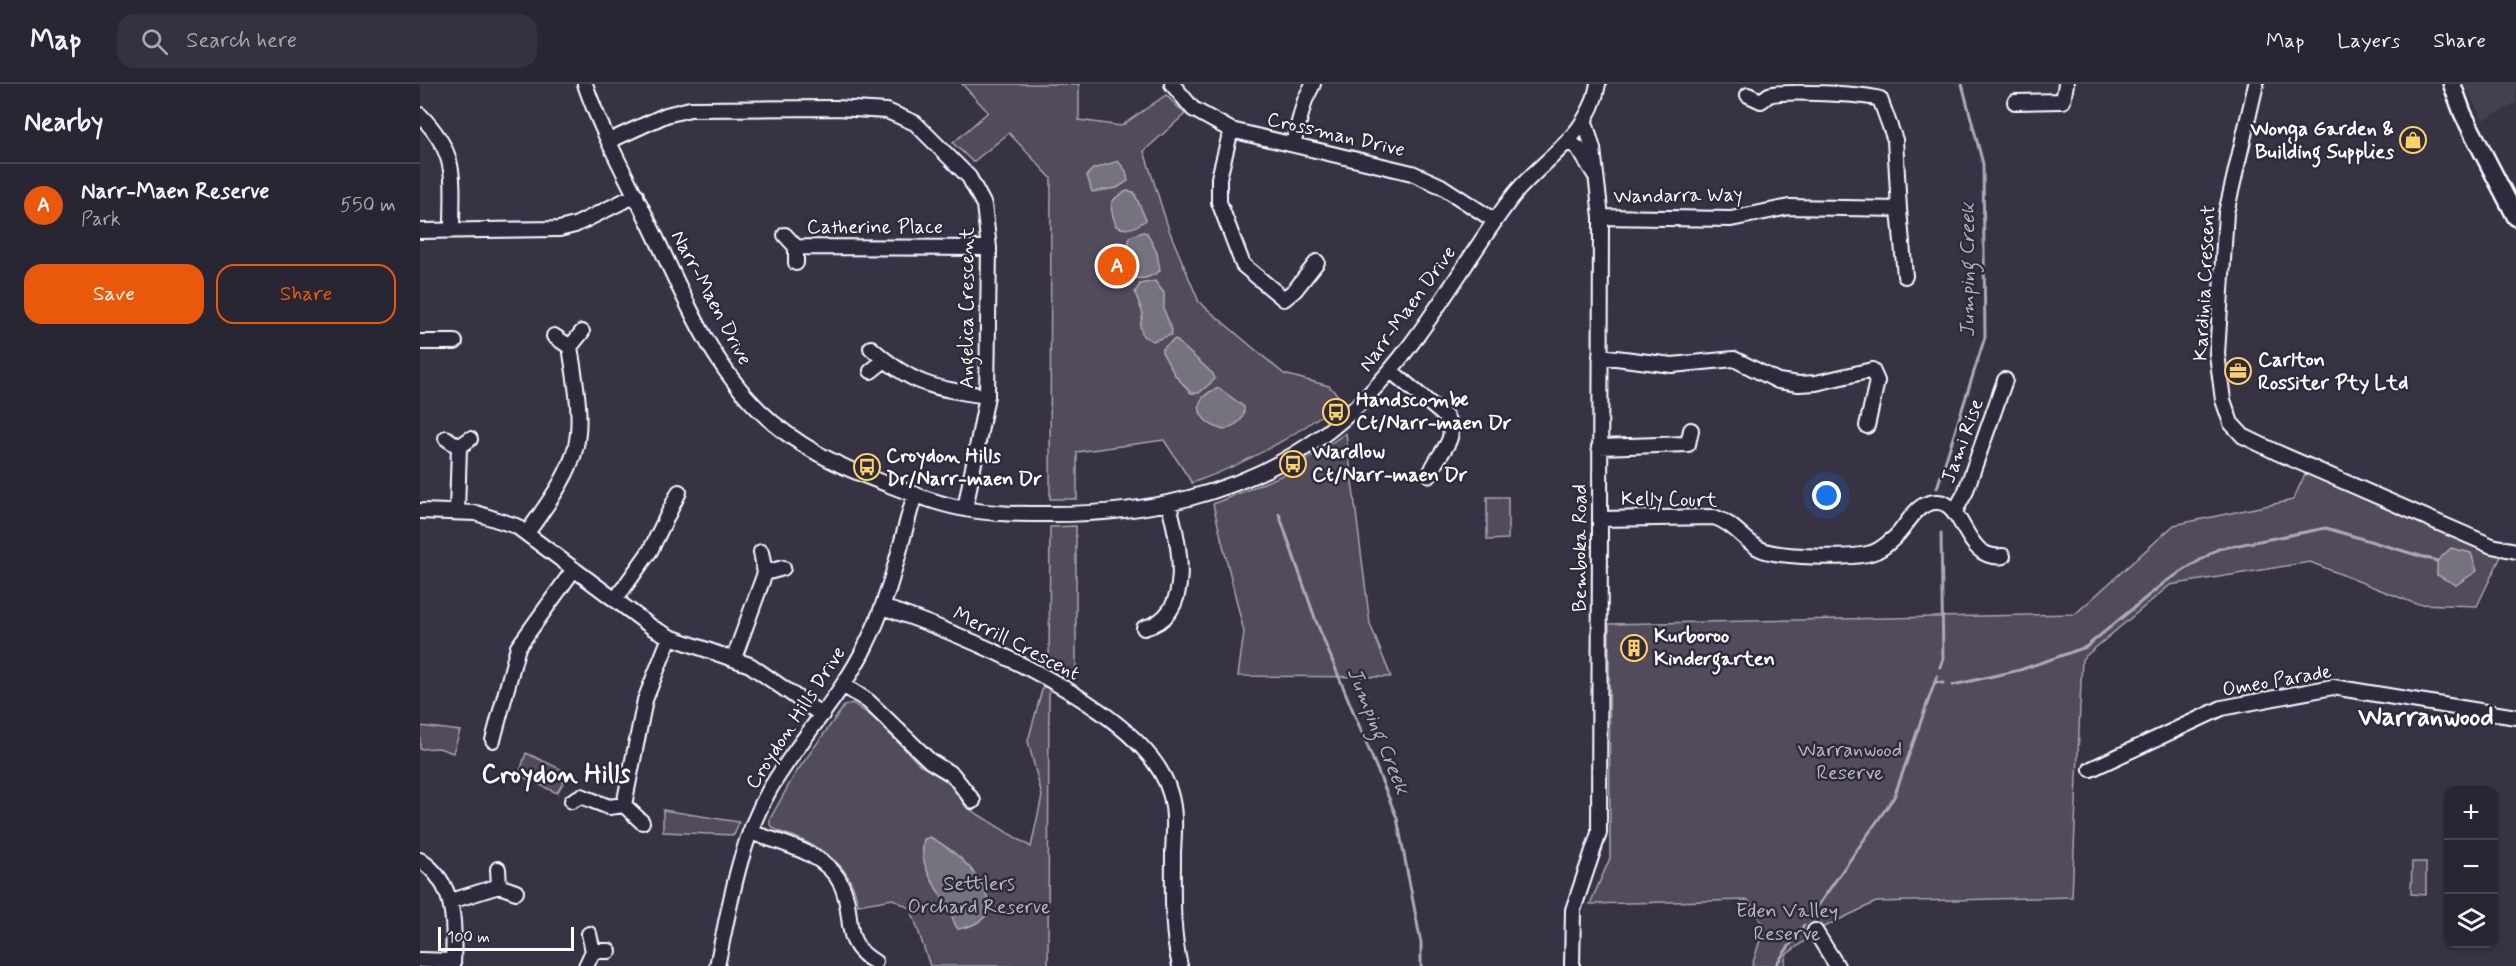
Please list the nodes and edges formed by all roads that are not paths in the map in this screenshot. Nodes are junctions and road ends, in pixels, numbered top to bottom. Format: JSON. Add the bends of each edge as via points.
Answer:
{"nodes":[{"id":1,"x":585,"y":84,"type":"edge"},
{"id":2,"x":1173,"y":84,"type":"edge"},
{"id":3,"x":1313,"y":84,"type":"edge"},
{"id":4,"x":1598,"y":84,"type":"edge"},
{"id":5,"x":2066,"y":84,"type":"edge"},
{"id":6,"x":2256,"y":84,"type":"edge"},
{"id":7,"x":2441,"y":84,"type":"edge"},
{"id":8,"x":2452,"y":84,"type":"edge"},
{"id":9,"x":1748,"y":95,"type":"dead end"},
{"id":10,"x":2457,"y":100,"type":"junction"},
{"id":11,"x":2015,"y":102,"type":"dead end"},
{"id":12,"x":420,"y":115,"type":"edge"},
{"id":13,"x":1585,"y":122,"type":"junction"},
{"id":14,"x":1231,"y":130,"type":"junction"},
{"id":15,"x":609,"y":141,"type":"junction"},
{"id":16,"x":1569,"y":142,"type":"junction"},
{"id":17,"x":1293,"y":144,"type":"junction"},
{"id":18,"x":1598,"y":181,"type":"junction"},
{"id":19,"x":636,"y":195,"type":"junction"},
{"id":20,"x":1899,"y":209,"type":"junction"},
{"id":21,"x":1601,"y":217,"type":"junction"},
{"id":22,"x":2516,"y":217,"type":"edge"},
{"id":23,"x":1495,"y":221,"type":"junction"},
{"id":24,"x":420,"y":231,"type":"edge"},
{"id":25,"x":453,"y":231,"type":"junction"},
{"id":26,"x":785,"y":235,"type":"dead end"},
{"id":27,"x":796,"y":247,"type":"junction"},
{"id":28,"x":989,"y":248,"type":"junction"},
{"id":29,"x":1317,"y":262,"type":"dead end"},
{"id":30,"x":796,"y":263,"type":"dead end"},
{"id":31,"x":1905,"y":276,"type":"dead end"},
{"id":32,"x":582,"y":332,"type":"dead end"},
{"id":33,"x":554,"y":336,"type":"dead end"},
{"id":34,"x":420,"y":342,"type":"edge"},
{"id":35,"x":455,"y":342,"type":"dead end"},
{"id":36,"x":570,"y":347,"type":"junction"},
{"id":37,"x":871,"y":348,"type":"dead end"},
{"id":38,"x":1600,"y":357,"type":"junction"},
{"id":39,"x":885,"y":360,"type":"junction"},
{"id":40,"x":871,"y":371,"type":"dead end"},
{"id":41,"x":1391,"y":371,"type":"junction"},
{"id":42,"x":2006,"y":380,"type":"dead end"},
{"id":43,"x":987,"y":396,"type":"junction"},
{"id":44,"x":1867,"y":426,"type":"dead end"},
{"id":45,"x":1691,"y":430,"type":"dead end"},
{"id":46,"x":446,"y":438,"type":"dead end"},
{"id":47,"x":1599,"y":447,"type":"junction"},
{"id":48,"x":1430,"y":475,"type":"dead end"},
{"id":49,"x":679,"y":492,"type":"dead end"},
{"id":50,"x":915,"y":494,"type":"junction"},
{"id":51,"x":1169,"y":504,"type":"junction"},
{"id":52,"x":965,"y":509,"type":"junction"},
{"id":53,"x":420,"y":511,"type":"edge"},
{"id":54,"x":457,"y":511,"type":"junction"},
{"id":55,"x":1954,"y":513,"type":"junction"},
{"id":56,"x":1600,"y":519,"type":"junction"},
{"id":57,"x":527,"y":533,"type":"junction"},
{"id":58,"x":2516,"y":551,"type":"edge"},
{"id":59,"x":761,"y":552,"type":"dead end"},
{"id":60,"x":2003,"y":556,"type":"dead end"},
{"id":61,"x":783,"y":568,"type":"dead end"},
{"id":62,"x":574,"y":569,"type":"junction"},
{"id":63,"x":765,"y":573,"type":"junction"},
{"id":64,"x":615,"y":600,"type":"junction"},
{"id":65,"x":882,"y":607,"type":"junction"},
{"id":66,"x":1144,"y":628,"type":"dead end"},
{"id":67,"x":670,"y":638,"type":"junction"},
{"id":68,"x":734,"y":658,"type":"junction"},
{"id":69,"x":843,"y":685,"type":"junction"},
{"id":70,"x":822,"y":715,"type":"junction"},
{"id":71,"x":2516,"y":717,"type":"edge"},
{"id":72,"x":493,"y":740,"type":"dead end"},
{"id":73,"x":2091,"y":769,"type":"dead end"},
{"id":74,"x":572,"y":801,"type":"dead end"},
{"id":75,"x":973,"y":801,"type":"dead end"},
{"id":76,"x":624,"y":805,"type":"junction"},
{"id":77,"x":642,"y":822,"type":"dead end"},
{"id":78,"x":750,"y":832,"type":"junction"},
{"id":79,"x":420,"y":860,"type":"edge"},
{"id":80,"x":498,"y":869,"type":"dead end"},
{"id":81,"x":499,"y":886,"type":"junction"},
{"id":82,"x":516,"y":892,"type":"dead end"},
{"id":83,"x":451,"y":901,"type":"junction"},
{"id":84,"x":1815,"y":931,"type":"dead end"},
{"id":85,"x":589,"y":934,"type":"dead end"},
{"id":86,"x":593,"y":951,"type":"junction"},
{"id":87,"x":609,"y":951,"type":"dead end"},
{"id":88,"x":420,"y":960,"type":"edge"},
{"id":89,"x":865,"y":961,"type":"edge"},
{"id":90,"x":453,"y":963,"type":"edge"},
{"id":91,"x":586,"y":966,"type":"edge"},
{"id":92,"x":717,"y":966,"type":"edge"},
{"id":93,"x":1180,"y":966,"type":"edge"},
{"id":94,"x":1572,"y":966,"type":"edge"},
{"id":95,"x":1837,"y":966,"type":"edge"}],
"edges":[{"from":1,"to":15,"type":"street","name":"Narr-Maen Drive"},
{"from":2,"to":14,"type":"street","name":"Crossman Drive","via":[[1193,109]]},
{"from":3,"to":17,"type":"street"},
{"from":4,"to":13,"type":"street","via":[[1593,108]]},
{"from":5,"to":11,"type":"street","via":[[2063,101]]},
{"from":6,"to":58,"type":"street","name":"Kardinia Crescent","via":[[2226,213],[2217,354],[2223,399],[2231,423],[2243,436],[2276,452],[2492,546]]},
{"from":7,"to":10,"type":"main road"},
{"from":8,"to":10,"type":"main road"},
{"from":9,"to":20,"type":"street","via":[[1761,101],[1779,94],[1868,95],[1880,99],[1895,140]]},
{"from":10,"to":22,"type":"main road"},
{"from":12,"to":25,"type":"street","via":[[448,153]]},
{"from":13,"to":16,"type":"street"},
{"from":13,"to":18,"type":"street","name":"Bemboka Road"},
{"from":14,"to":17,"type":"street","name":"Crossman Drive"},
{"from":14,"to":29,"type":"street","via":[[1219,178],[1218,202],[1243,266],[1284,299]]},
{"from":15,"to":19,"type":"street","name":"Narr-Maen Drive"},
{"from":15,"to":28,"type":"street","name":"Angelica Crescent","via":[[666,115],[690,109],[887,111],[915,123],[969,177],[984,205]]},
{"from":16,"to":18,"type":"street","name":"Bemboka Road","via":[[1578,148]]},
{"from":16,"to":23,"type":"street","name":"Narr-Maen Drive","via":[[1531,176]]},
{"from":17,"to":23,"type":"street","name":"Crossman Drive","via":[[1413,173]]},
{"from":18,"to":21,"type":"street","name":"Bemboka Road"},
{"from":19,"to":25,"type":"street","via":[[559,229]]},
{"from":19,"to":50,"type":"street","name":"Narr-Maen Drive","via":[[709,344],[750,400],[786,433],[822,457]]},
{"from":20,"to":21,"type":"street","name":"Wandarra Way","via":[[1789,207],[1731,219]]},
{"from":20,"to":31,"type":"street"},
{"from":21,"to":38,"type":"street","name":"Bemboka Road"},
{"from":23,"to":41,"type":"street","name":"Narr-Maen Drive"},
{"from":24,"to":25,"type":"street"},
{"from":26,"to":27,"type":"street","name":"Catherine Place"},
{"from":27,"to":28,"type":"street","name":"Catherine Place"},
{"from":27,"to":30,"type":"street","name":"Catherine Place"},
{"from":28,"to":43,"type":"street","name":"Angelica Crescent"},
{"from":32,"to":36,"type":"street"},
{"from":33,"to":36,"type":"street"},
{"from":34,"to":35,"type":"street"},
{"from":36,"to":57,"type":"street","via":[[580,408],[578,446],[566,478]]},
{"from":37,"to":39,"type":"street"},
{"from":38,"to":44,"type":"street","via":[[1672,365],[1734,359],[1778,381],[1799,384],[1872,370],[1877,381]]},
{"from":38,"to":47,"type":"street","name":"Bemboka Road"},
{"from":39,"to":40,"type":"street"},
{"from":39,"to":43,"type":"street","via":[[926,386]]},
{"from":41,"to":48,"type":"street","via":[[1446,417],[1451,426],[1452,437],[1433,463]]},
{"from":41,"to":51,"type":"street","name":"Narr-Maen Drive","via":[[1357,407],[1295,453],[1242,481]]},
{"from":42,"to":55,"type":"street","name":"Jami Rise"},
{"from":43,"to":52,"type":"street","name":"Angelica Crescent"},
{"from":45,"to":47,"type":"street","via":[[1688,444]]},
{"from":46,"to":54,"type":"street","via":[[464,443]]},
{"from":47,"to":56,"type":"street","name":"Bemboka Road"},
{"from":49,"to":64,"type":"street","via":[[650,551]]},
{"from":50,"to":52,"type":"street","name":"Narr-Maen Drive"},
{"from":50,"to":65,"type":"street","name":"Croydon Hills Drive"},
{"from":51,"to":52,"type":"street","name":"Narr-Maen Drive","via":[[1091,514],[999,514]]},
{"from":51,"to":66,"type":"street","via":[[1179,551],[1178,587],[1167,616]]},
{"from":53,"to":54,"type":"street"},
{"from":54,"to":57,"type":"street","via":[[497,518]]},
{"from":55,"to":56,"type":"street","name":"Kelly Court","via":[[1940,502],[1928,503],[1882,548],[1852,555],[1780,555],[1759,548],[1727,521],[1714,517]]},
{"from":55,"to":60,"type":"street","via":[[1981,552]]},
{"from":56,"to":94,"type":"street","name":"Bemboka Road","via":[[1599,833],[1572,910]]},
{"from":57,"to":62,"type":"street"},
{"from":59,"to":63,"type":"street"},
{"from":61,"to":63,"type":"street"},
{"from":62,"to":64,"type":"street"},
{"from":62,"to":72,"type":"street","via":[[518,647]]},
{"from":63,"to":68,"type":"street"},
{"from":64,"to":67,"type":"street"},
{"from":65,"to":69,"type":"street","name":"Croydon Hills Drive","via":[[866,647]]},
{"from":65,"to":93,"type":"street","name":"Merrill Crescent","via":[[951,631],[1048,678],[1123,731],[1150,757],[1166,783],[1173,807],[1174,934]]},
{"from":67,"to":68,"type":"street"},
{"from":67,"to":76,"type":"street","via":[[645,700]]},
{"from":68,"to":70,"type":"street","via":[[757,669]]},
{"from":69,"to":70,"type":"street","name":"Croydon Hills Drive"},
{"from":69,"to":75,"type":"street","via":[[868,701],[930,761],[953,775]]},
{"from":70,"to":78,"type":"street","name":"Croydon Hills Drive","via":[[771,788]]},
{"from":71,"to":73,"type":"street","name":"Omeo Parade","via":[[2333,687],[2222,708]]},
{"from":74,"to":76,"type":"street","via":[[581,796],[609,807]]},
{"from":76,"to":77,"type":"street"},
{"from":78,"to":89,"type":"street","via":[[815,857],[834,874],[844,893],[850,933]]},
{"from":78,"to":92,"type":"street","name":"Croydon Hills Drive"},
{"from":79,"to":83,"type":"street","via":[[439,876]]},
{"from":80,"to":81,"type":"street"},
{"from":81,"to":82,"type":"street"},
{"from":81,"to":83,"type":"street"},
{"from":83,"to":90,"type":"street"},
{"from":84,"to":95,"type":"street"},
{"from":85,"to":86,"type":"street"},
{"from":86,"to":87,"type":"street"},
{"from":86,"to":91,"type":"street"},
{"from":88,"to":90,"type":"street"}]}
